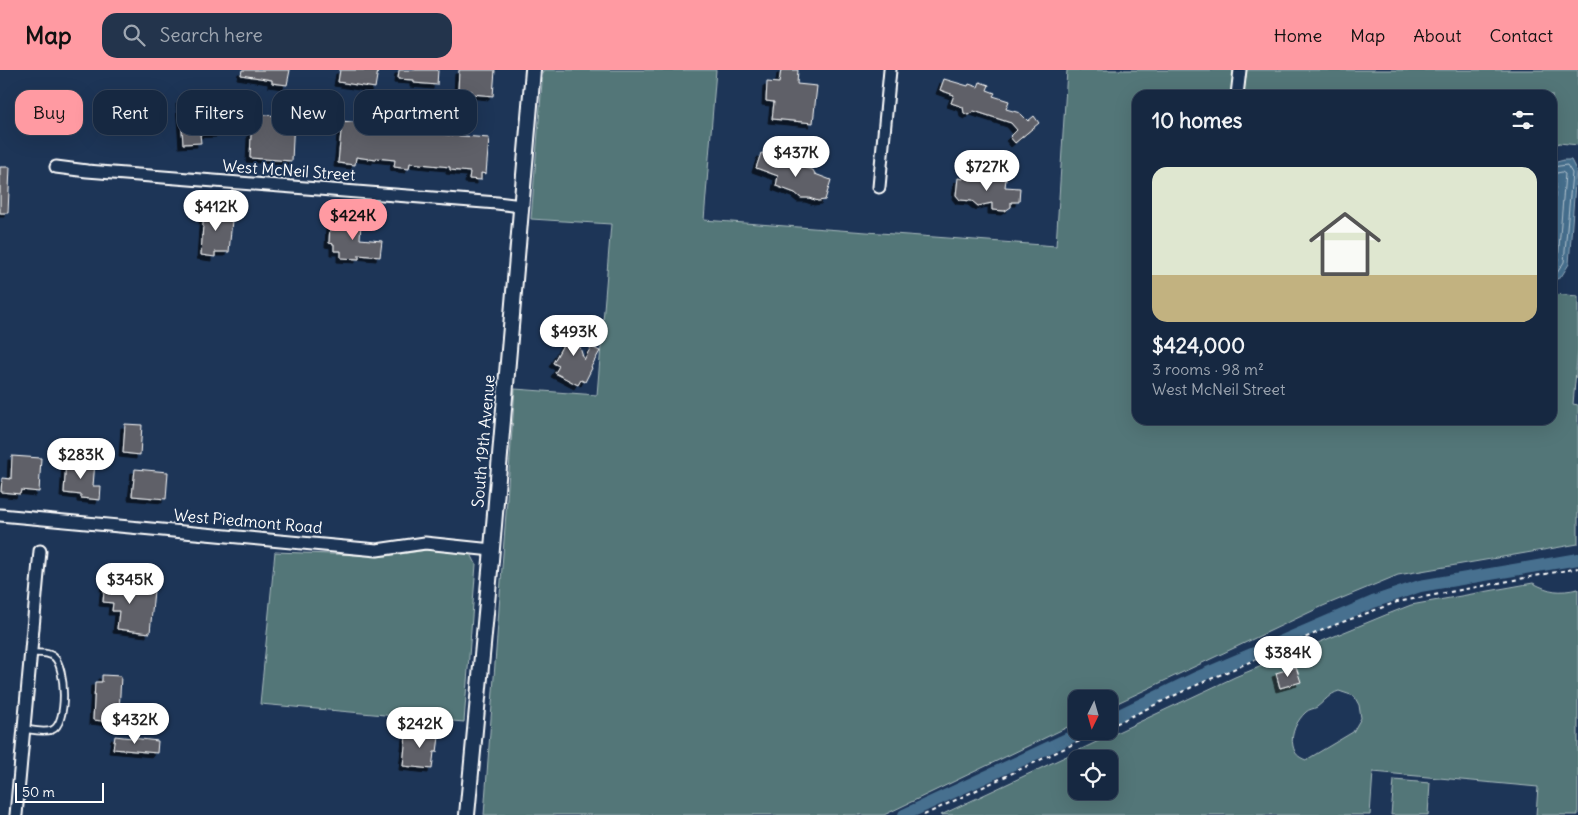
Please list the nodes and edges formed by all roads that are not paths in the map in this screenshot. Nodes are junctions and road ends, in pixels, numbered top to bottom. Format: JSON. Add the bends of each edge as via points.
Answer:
{"nodes":[{"id":1,"x":533,"y":70,"type":"edge"},
{"id":2,"x":890,"y":70,"type":"edge"},
{"id":3,"x":1240,"y":70,"type":"edge"},
{"id":4,"x":1238,"y":90,"type":"edge"},
{"id":5,"x":56,"y":167,"type":"dead end"},
{"id":6,"x":880,"y":188,"type":"dead end"},
{"id":7,"x":521,"y":206,"type":"junction"},
{"id":8,"x":0,"y":515,"type":"edge"},
{"id":9,"x":492,"y":550,"type":"junction"},
{"id":10,"x":40,"y":551,"type":"dead end"},
{"id":11,"x":31,"y":653,"type":"junction"},
{"id":12,"x":24,"y":729,"type":"junction"},
{"id":13,"x":16,"y":815,"type":"edge"},
{"id":14,"x":467,"y":815,"type":"edge"}],
"edges":[{"from":1,"to":7,"type":"street","name":"South 19th Avenue"},
{"from":2,"to":6,"type":"street"},
{"from":3,"to":4,"type":"street"},
{"from":5,"to":7,"type":"street","name":"West McNeil Street"},
{"from":7,"to":9,"type":"street","name":"South 19th Avenue"},
{"from":8,"to":9,"type":"street","name":"West Piedmont Road","via":[[377,550],[425,543]]},
{"from":9,"to":14,"type":"street","name":"South 19th Avenue"},
{"from":10,"to":11,"type":"street"},
{"from":11,"to":12,"type":"street"},
{"from":11,"to":12,"type":"lane","via":[[54,657],[60,667],[64,689],[62,711],[59,725],[52,730]]},
{"from":12,"to":13,"type":"street"}]}
